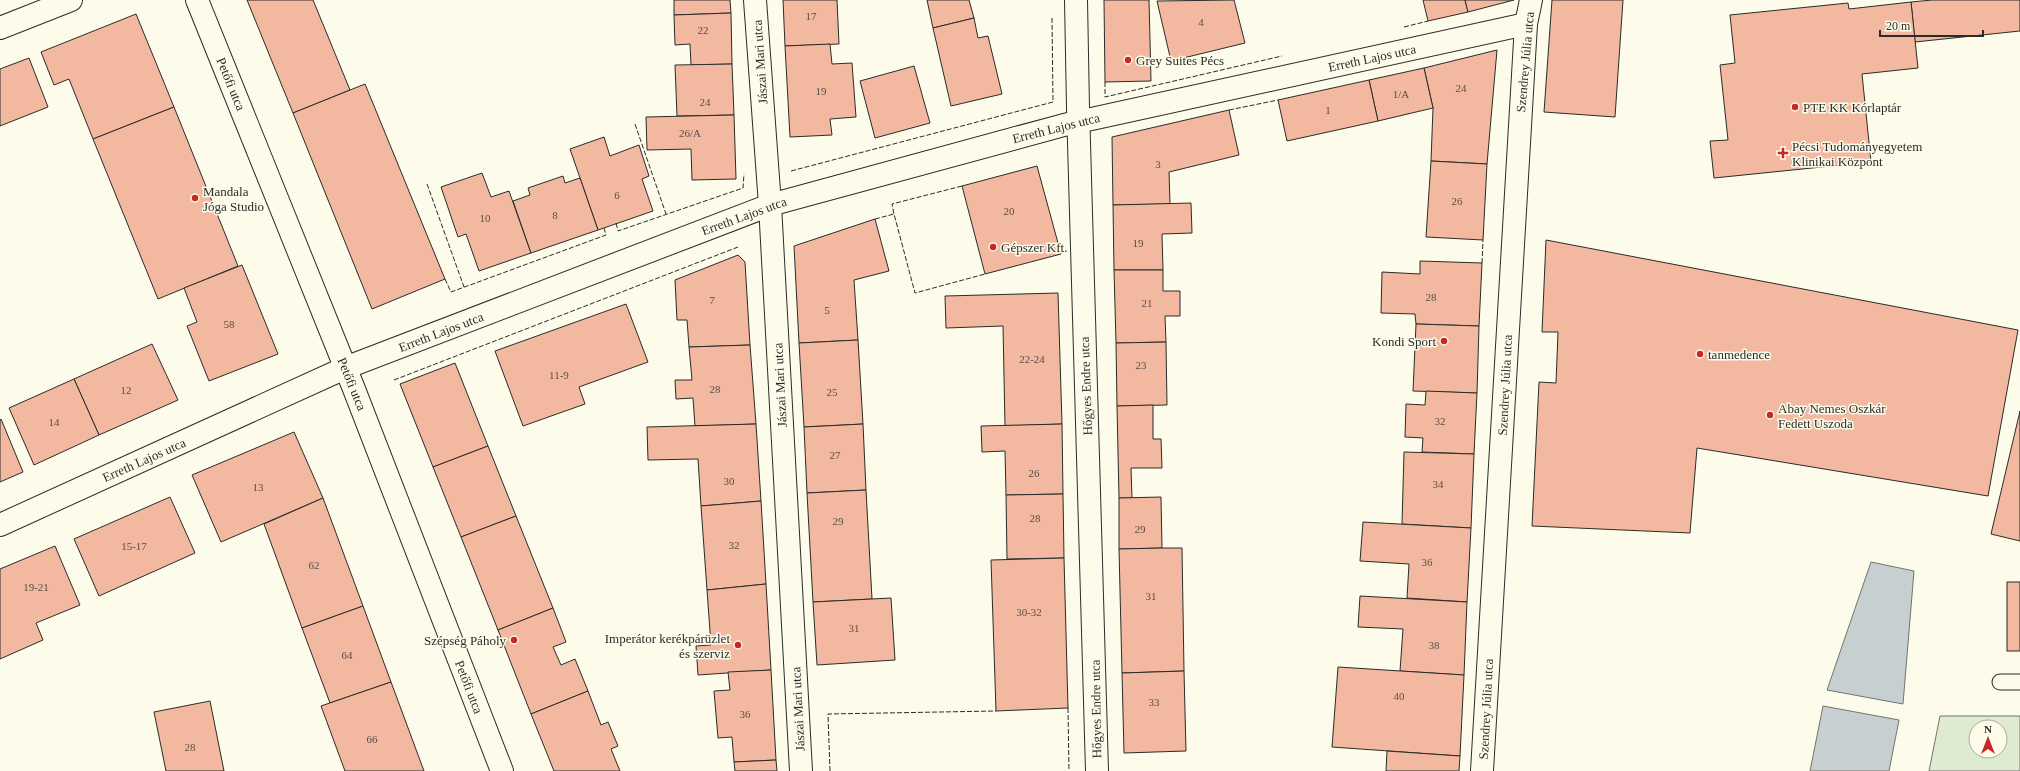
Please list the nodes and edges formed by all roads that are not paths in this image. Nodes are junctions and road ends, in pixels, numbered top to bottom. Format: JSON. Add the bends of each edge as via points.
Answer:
{"nodes":[{"id":1,"x":71,"y":0,"type":"edge"},
{"id":2,"x":196,"y":0,"type":"edge"},
{"id":3,"x":755,"y":0,"type":"edge"},
{"id":4,"x":1076,"y":0,"type":"edge"},
{"id":5,"x":1530,"y":0,"type":"edge"},
{"id":6,"x":1526,"y":24,"type":"junction"},
{"id":7,"x":0,"y":28,"type":"edge"},
{"id":8,"x":1078,"y":122,"type":"junction"},
{"id":9,"x":770,"y":205,"type":"junction"},
{"id":10,"x":345,"y":368,"type":"junction"},
{"id":11,"x":0,"y":525,"type":"edge"},
{"id":12,"x":2000,"y":682,"type":"dead end"},
{"id":13,"x":2020,"y":682,"type":"edge"},
{"id":14,"x":502,"y":771,"type":"edge"},
{"id":15,"x":801,"y":771,"type":"edge"},
{"id":16,"x":1097,"y":771,"type":"edge"},
{"id":17,"x":1482,"y":771,"type":"edge"}],
"edges":[{"from":1,"to":7,"type":"street"},
{"from":2,"to":10,"type":"street","name":"Petőfi utca"},
{"from":3,"to":9,"type":"street","name":"Jászai Mari utca"},
{"from":4,"to":8,"type":"street","name":"Hőgyes Endre utca"},
{"from":5,"to":6,"type":"street","name":"Szendrey Júlia utca"},
{"from":6,"to":8,"type":"street","name":"Erreth Lajos utca"},
{"from":6,"to":17,"type":"street","name":"Szendrey Júlia utca"},
{"from":8,"to":9,"type":"street","name":"Erreth Lajos utca"},
{"from":8,"to":16,"type":"street","name":"Hőgyes Endre utca"},
{"from":9,"to":10,"type":"street","name":"Erreth Lajos utca"},
{"from":9,"to":15,"type":"street","name":"Jászai Mari utca"},
{"from":10,"to":11,"type":"street","name":"Erreth Lajos utca"},
{"from":10,"to":14,"type":"street","name":"Petőfi utca"},
{"from":12,"to":13,"type":"lane"}]}
